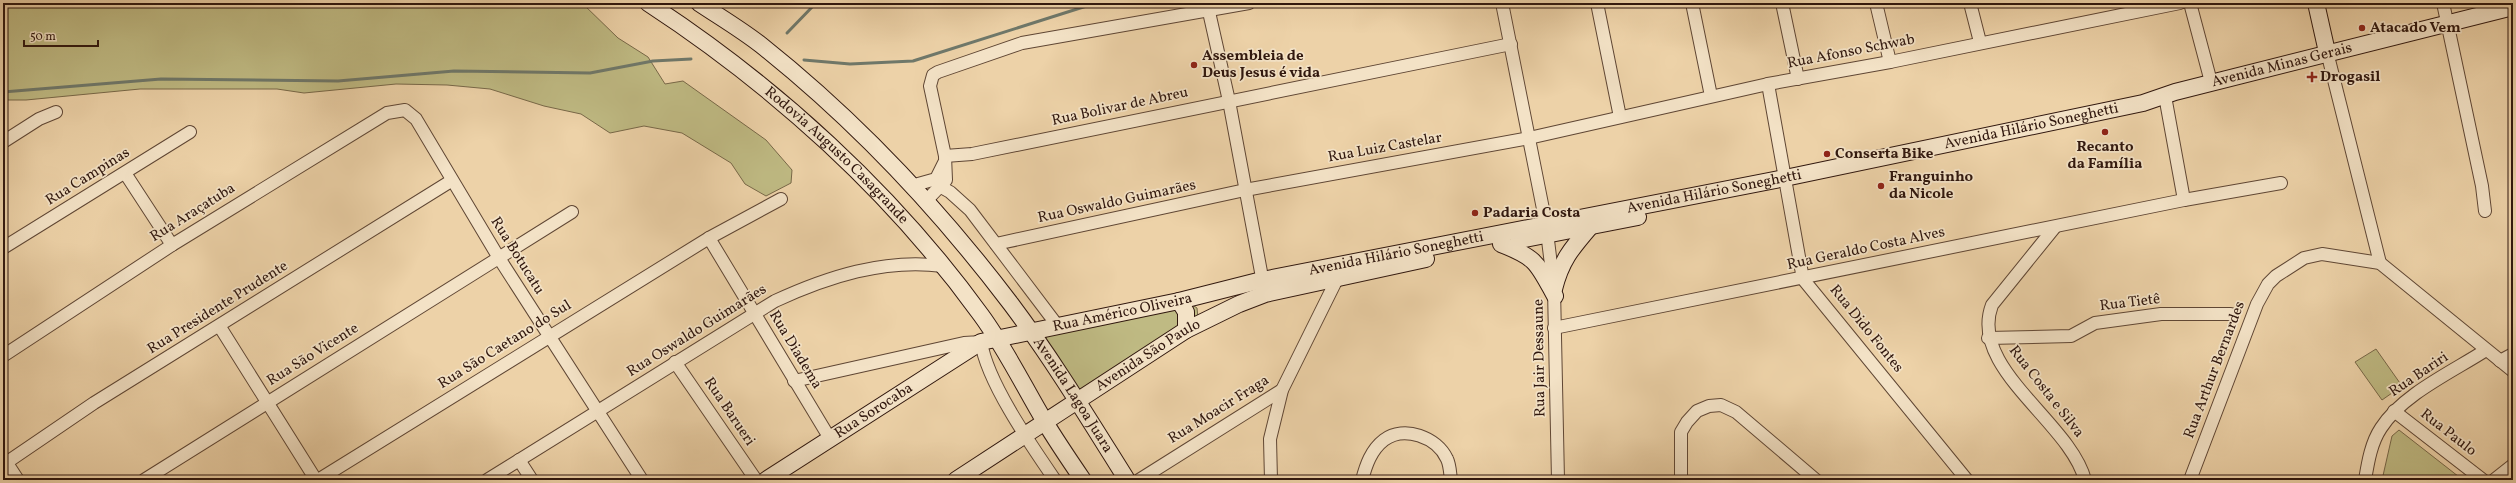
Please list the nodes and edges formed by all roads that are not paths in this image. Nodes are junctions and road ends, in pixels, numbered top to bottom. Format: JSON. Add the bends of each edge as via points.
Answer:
{"nodes":[{"id":1,"x":648,"y":3,"type":"edge"},
{"id":2,"x":699,"y":3,"type":"edge"},
{"id":3,"x":1249,"y":3,"type":"edge"},
{"id":4,"x":1502,"y":3,"type":"edge"},
{"id":5,"x":1597,"y":3,"type":"edge"},
{"id":6,"x":1692,"y":3,"type":"edge"},
{"id":7,"x":1782,"y":3,"type":"edge"},
{"id":8,"x":1876,"y":3,"type":"edge"},
{"id":9,"x":1970,"y":3,"type":"edge"},
{"id":10,"x":2180,"y":3,"type":"edge"},
{"id":11,"x":2190,"y":3,"type":"edge"},
{"id":12,"x":2316,"y":3,"type":"edge"},
{"id":13,"x":2443,"y":3,"type":"edge"},
{"id":14,"x":1208,"y":7,"type":"edge"},
{"id":15,"x":2513,"y":7,"type":"edge"},
{"id":16,"x":2447,"y":24,"type":"junction"},
{"id":17,"x":1980,"y":42,"type":"junction"},
{"id":18,"x":1512,"y":44,"type":"junction"},
{"id":19,"x":2327,"y":52,"type":"junction"},
{"id":20,"x":1890,"y":62,"type":"junction"},
{"id":21,"x":1798,"y":79,"type":"junction"},
{"id":22,"x":2211,"y":82,"type":"junction"},
{"id":23,"x":1768,"y":84,"type":"junction"},
{"id":24,"x":1711,"y":96,"type":"junction"},
{"id":25,"x":2166,"y":100,"type":"junction"},
{"id":26,"x":1229,"y":101,"type":"junction"},
{"id":27,"x":405,"y":110,"type":"joint"},
{"id":28,"x":56,"y":112,"type":"dead end"},
{"id":29,"x":1620,"y":117,"type":"junction"},
{"id":30,"x":190,"y":132,"type":"dead end"},
{"id":31,"x":1529,"y":138,"type":"junction"},
{"id":32,"x":3,"y":142,"type":"edge"},
{"id":33,"x":946,"y":157,"type":"junction"},
{"id":34,"x":125,"y":173,"type":"junction"},
{"id":35,"x":451,"y":181,"type":"junction"},
{"id":36,"x":941,"y":182,"type":"junction"},
{"id":37,"x":1786,"y":183,"type":"junction"},
{"id":38,"x":2281,"y":183,"type":"dead end"},
{"id":39,"x":911,"y":186,"type":"junction"},
{"id":40,"x":1245,"y":190,"type":"junction"},
{"id":41,"x":781,"y":199,"type":"dead end"},
{"id":42,"x":2184,"y":200,"type":"junction"},
{"id":43,"x":925,"y":202,"type":"junction"},
{"id":44,"x":2485,"y":211,"type":"dead end"},
{"id":45,"x":572,"y":212,"type":"dead end"},
{"id":46,"x":1590,"y":227,"type":"junction"},
{"id":47,"x":2055,"y":227,"type":"junction"},
{"id":48,"x":1547,"y":230,"type":"junction"},
{"id":49,"x":709,"y":238,"type":"junction"},
{"id":50,"x":172,"y":244,"type":"junction"},
{"id":51,"x":996,"y":244,"type":"junction"},
{"id":52,"x":1501,"y":244,"type":"junction"},
{"id":53,"x":3,"y":248,"type":"edge"},
{"id":54,"x":1432,"y":252,"type":"junction"},
{"id":55,"x":499,"y":258,"type":"junction"},
{"id":56,"x":2380,"y":263,"type":"junction"},
{"id":57,"x":943,"y":266,"type":"junction"},
{"id":58,"x":1336,"y":273,"type":"junction"},
{"id":59,"x":1803,"y":279,"type":"junction"},
{"id":60,"x":1263,"y":286,"type":"junction"},
{"id":61,"x":1554,"y":292,"type":"junction"},
{"id":62,"x":1179,"y":301,"type":"junction"},
{"id":63,"x":753,"y":313,"type":"junction"},
{"id":64,"x":2231,"y":314,"type":"dead end"},
{"id":65,"x":1057,"y":325,"type":"junction"},
{"id":66,"x":220,"y":327,"type":"junction"},
{"id":67,"x":1554,"y":328,"type":"junction"},
{"id":68,"x":1186,"y":330,"type":"junction"},
{"id":69,"x":1029,"y":331,"type":"junction"},
{"id":70,"x":549,"y":336,"type":"junction"},
{"id":71,"x":997,"y":338,"type":"junction"},
{"id":72,"x":1988,"y":338,"type":"junction"},
{"id":73,"x":981,"y":342,"type":"junction"},
{"id":74,"x":2486,"y":350,"type":"junction"},
{"id":75,"x":2513,"y":354,"type":"edge"},
{"id":76,"x":3,"y":356,"type":"edge"},
{"id":77,"x":2500,"y":361,"type":"junction"},
{"id":78,"x":675,"y":362,"type":"junction"},
{"id":79,"x":2513,"y":371,"type":"edge"},
{"id":80,"x":794,"y":381,"type":"junction"},
{"id":81,"x":1282,"y":390,"type":"junction"},
{"id":82,"x":1076,"y":401,"type":"junction"},
{"id":83,"x":268,"y":402,"type":"junction"},
{"id":84,"x":598,"y":411,"type":"junction"},
{"id":85,"x":2394,"y":411,"type":"junction"},
{"id":86,"x":1045,"y":422,"type":"junction"},
{"id":87,"x":1025,"y":436,"type":"junction"},
{"id":88,"x":830,"y":437,"type":"junction"},
{"id":89,"x":519,"y":460,"type":"junction"},
{"id":90,"x":4,"y":462,"type":"edge"},
{"id":91,"x":2513,"y":465,"type":"edge"},
{"id":92,"x":18,"y":480,"type":"edge"},
{"id":93,"x":144,"y":480,"type":"edge"},
{"id":94,"x":317,"y":480,"type":"edge"},
{"id":95,"x":487,"y":480,"type":"edge"},
{"id":96,"x":532,"y":480,"type":"edge"},
{"id":97,"x":642,"y":480,"type":"edge"},
{"id":98,"x":756,"y":480,"type":"edge"},
{"id":99,"x":766,"y":480,"type":"edge"},
{"id":100,"x":956,"y":480,"type":"edge"},
{"id":101,"x":1055,"y":480,"type":"edge"},
{"id":102,"x":1083,"y":480,"type":"edge"},
{"id":103,"x":1127,"y":480,"type":"edge"},
{"id":104,"x":1139,"y":480,"type":"edge"},
{"id":105,"x":1271,"y":480,"type":"edge"},
{"id":106,"x":1362,"y":480,"type":"edge"},
{"id":107,"x":1451,"y":480,"type":"edge"},
{"id":108,"x":1558,"y":480,"type":"edge"},
{"id":109,"x":1681,"y":480,"type":"edge"},
{"id":110,"x":1816,"y":480,"type":"edge"},
{"id":111,"x":1967,"y":480,"type":"edge"},
{"id":112,"x":2085,"y":480,"type":"edge"},
{"id":113,"x":2190,"y":480,"type":"edge"},
{"id":114,"x":2365,"y":480,"type":"edge"},
{"id":115,"x":2483,"y":480,"type":"edge"},
{"id":116,"x":2494,"y":480,"type":"edge"}],
"edges":[{"from":1,"to":57,"type":"street","name":"Rodovia Augusto Casagrande","via":[[716,49],[799,117],[881,196]]},
{"from":2,"to":39,"type":"street","name":"Avenida Lagoa Juara","via":[[759,44],[788,68],[852,126]]},
{"from":3,"to":14,"type":"street"},
{"from":4,"to":18,"type":"street","name":"Rua Jair Dessaune"},
{"from":5,"to":29,"type":"street"},
{"from":6,"to":24,"type":"street"},
{"from":7,"to":21,"type":"street"},
{"from":8,"to":20,"type":"street"},
{"from":9,"to":17,"type":"street"},
{"from":10,"to":17,"type":"street","name":"Rua Afonso Schwab"},
{"from":11,"to":22,"type":"street"},
{"from":12,"to":19,"type":"street"},
{"from":13,"to":16,"type":"street"},
{"from":14,"to":26,"type":"street"},
{"from":14,"to":33,"type":"street","via":[[1022,43],[938,72],[933,75],[930,86]]},
{"from":15,"to":16,"type":"street","name":"Avenida Minas Gerais"},
{"from":16,"to":19,"type":"street","name":"Avenida Minas Gerais"},
{"from":16,"to":44,"type":"street","via":[[2482,186]]},
{"from":17,"to":20,"type":"street","name":"Rua Afonso Schwab"},
{"from":18,"to":26,"type":"street","name":"Rua Bolivar de Abreu"},
{"from":18,"to":31,"type":"street","name":"Rua Jair Dessaune"},
{"from":19,"to":22,"type":"street","name":"Avenida Minas Gerais"},
{"from":19,"to":56,"type":"street"},
{"from":20,"to":21,"type":"street","name":"Rua Afonso Schwab"},
{"from":21,"to":23,"type":"street","name":"Rua Afonso Schwab"},
{"from":22,"to":25,"type":"street","name":"Avenida Minas Gerais","via":[[2190,88]]},
{"from":23,"to":24,"type":"street","name":"Rua Afonso Schwab"},
{"from":23,"to":37,"type":"street","name":"Rua Dido Fontes"},
{"from":24,"to":29,"type":"street","name":"Rua Afonso Schwab"},
{"from":25,"to":37,"type":"street","name":"Avenida Hilário Soneghetti","via":[[2146,112]]},
{"from":25,"to":42,"type":"street"},
{"from":26,"to":33,"type":"street","name":"Rua Bolivar de Abreu","via":[[972,154]]},
{"from":26,"to":40,"type":"street"},
{"from":27,"to":35,"type":"street","name":"Rua Botucatu","via":[[416,119]]},
{"from":27,"to":50,"type":"street","name":"Rua Araçatuba","via":[[387,113]]},
{"from":28,"to":32,"type":"street","via":[[39,119]]},
{"from":29,"to":31,"type":"street","name":"Rua Afonso Schwab"},
{"from":30,"to":34,"type":"street","name":"Rua Campinas"},
{"from":31,"to":40,"type":"street","name":"Rua Luiz Castelar"},
{"from":31,"to":48,"type":"street","name":"Rua Jair Dessaune"},
{"from":33,"to":36,"type":"street"},
{"from":34,"to":50,"type":"street"},
{"from":34,"to":53,"type":"street","name":"Rua Campinas"},
{"from":35,"to":55,"type":"street","name":"Rua Botucatu"},
{"from":35,"to":66,"type":"street","name":"Rua Presidente Prudente"},
{"from":36,"to":39,"type":"street"},
{"from":36,"to":43,"type":"street"},
{"from":36,"to":51,"type":"street","via":[[970,210]]},
{"from":37,"to":46,"type":"street","name":"Avenida Hilário Soneghetti"},
{"from":37,"to":48,"type":"street","name":"Avenida Hilário Soneghetti"},
{"from":37,"to":59,"type":"street","name":"Rua Dido Fontes"},
{"from":38,"to":42,"type":"street","name":"Rua Geraldo Costa Alves"},
{"from":39,"to":43,"type":"street","name":"Avenida Lagoa Juara"},
{"from":40,"to":51,"type":"street","name":"Rua Oswaldo Guimarães"},
{"from":40,"to":60,"type":"street"},
{"from":41,"to":49,"type":"street","name":"Rua São Caetano do Sul"},
{"from":42,"to":47,"type":"street","name":"Rua Geraldo Costa Alves"},
{"from":43,"to":69,"type":"street","name":"Avenida Lagoa Juara","via":[[979,263]]},
{"from":45,"to":55,"type":"street","name":"Rua São Vicente"},
{"from":46,"to":48,"type":"street","name":"Avenida Hilário Soneghetti"},
{"from":46,"to":61,"type":"street","via":[[1569,251],[1560,266]]},
{"from":47,"to":59,"type":"street","name":"Rua Geraldo Costa Alves"},
{"from":47,"to":72,"type":"street","name":"Rua Costa e Silva","via":[[1992,305],[1987,318]]},
{"from":48,"to":52,"type":"street","name":"Avenida Hilário Soneghetti"},
{"from":48,"to":54,"type":"street","name":"Avenida Hilário Soneghetti"},
{"from":48,"to":61,"type":"street","name":"Rua Jair Dessaune"},
{"from":49,"to":63,"type":"street","name":"Rua Diadema"},
{"from":49,"to":70,"type":"street","name":"Rua São Caetano do Sul"},
{"from":50,"to":76,"type":"street","name":"Rua Araçatuba"},
{"from":51,"to":65,"type":"street"},
{"from":52,"to":54,"type":"street","name":"Avenida Hilário Soneghetti"},
{"from":52,"to":61,"type":"street","via":[[1534,260]]},
{"from":54,"to":58,"type":"street","name":"Avenida Hilário Soneghetti"},
{"from":55,"to":70,"type":"street","name":"Rua Botucatu"},
{"from":55,"to":83,"type":"street","name":"Rua São Vicente"},
{"from":56,"to":74,"type":"street"},
{"from":56,"to":113,"type":"street","name":"Rua Arthur Bernardes","via":[[2322,254],[2304,258],[2268,284],[2257,304]]},
{"from":57,"to":63,"type":"street","name":"Rua Oswaldo Guimarães","via":[[917,262],[852,273],[809,285]]},
{"from":57,"to":71,"type":"street","name":"Rodovia Augusto Casagrande"},
{"from":58,"to":60,"type":"street","name":"Avenida Hilário Soneghetti"},
{"from":58,"to":81,"type":"street","name":"Rua Moacir Fraga"},
{"from":59,"to":67,"type":"street","name":"Rua Geraldo Costa Alves"},
{"from":59,"to":111,"type":"street","name":"Rua Dido Fontes"},
{"from":60,"to":62,"type":"street","name":"Rua Américo Oliveira"},
{"from":60,"to":68,"type":"street","name":"Avenida São Paulo"},
{"from":61,"to":67,"type":"street","name":"Rua Jair Dessaune"},
{"from":62,"to":65,"type":"street","name":"Rua Américo Oliveira"},
{"from":62,"to":68,"type":"street","via":[[1186,312]]},
{"from":63,"to":78,"type":"street","name":"Rua Oswaldo Guimarães"},
{"from":63,"to":80,"type":"street","name":"Rua Diadema"},
{"from":64,"to":72,"type":"street","name":"Rua Tietê","via":[[2161,314],[2095,323],[2070,336]]},
{"from":65,"to":69,"type":"street","name":"Rua Américo Oliveira"},
{"from":66,"to":83,"type":"street"},
{"from":66,"to":90,"type":"street","name":"Rua Presidente Prudente","via":[[94,403]]},
{"from":67,"to":108,"type":"street","name":"Rua Jair Dessaune"},
{"from":68,"to":82,"type":"street","name":"Avenida São Paulo"},
{"from":69,"to":71,"type":"street","name":"Rua Américo Oliveira"},
{"from":69,"to":82,"type":"street","name":"Avenida Lagoa Juara"},
{"from":70,"to":84,"type":"street","name":"Rua Botucatu"},
{"from":70,"to":94,"type":"street","name":"Rua São Caetano do Sul"},
{"from":71,"to":73,"type":"street","name":"Rua Américo Oliveira"},
{"from":71,"to":86,"type":"street"},
{"from":72,"to":112,"type":"street","name":"Rua Costa e Silva","via":[[2012,379],[2072,451]]},
{"from":73,"to":80,"type":"street","name":"Rua Américo Oliveira","via":[[964,343]]},
{"from":73,"to":87,"type":"street","via":[[985,361]]},
{"from":73,"to":88,"type":"street","name":"Rua Sorocaba"},
{"from":74,"to":77,"type":"street"},
{"from":74,"to":85,"type":"street","name":"Rua Bariri"},
{"from":75,"to":77,"type":"street"},
{"from":77,"to":79,"type":"street"},
{"from":78,"to":84,"type":"street","name":"Rua Oswaldo Guimarães"},
{"from":78,"to":98,"type":"street","name":"Rua Barueri"},
{"from":80,"to":88,"type":"street","name":"Rua Diadema"},
{"from":81,"to":104,"type":"street","name":"Rua Moacir Fraga"},
{"from":81,"to":105,"type":"street","via":[[1270,439]]},
{"from":82,"to":86,"type":"street","name":"Avenida São Paulo"},
{"from":82,"to":103,"type":"street","name":"Avenida Lagoa Juara"},
{"from":83,"to":93,"type":"street","name":"Rua São Vicente"},
{"from":83,"to":94,"type":"street"},
{"from":84,"to":89,"type":"street","name":"Rua Oswaldo Guimarães"},
{"from":84,"to":97,"type":"street","name":"Rua Botucatu"},
{"from":85,"to":114,"type":"street","name":"Rua Bariri","via":[[2372,446]]},
{"from":85,"to":115,"type":"street","name":"Rua Paulo"},
{"from":86,"to":87,"type":"street","name":"Avenida São Paulo"},
{"from":86,"to":102,"type":"street"},
{"from":87,"to":100,"type":"street","name":"Avenida São Paulo"},
{"from":87,"to":101,"type":"street"},
{"from":88,"to":99,"type":"street","name":"Rua Sorocaba"},
{"from":89,"to":95,"type":"street","name":"Rua Oswaldo Guimarães"},
{"from":89,"to":96,"type":"street"},
{"from":90,"to":92,"type":"street"},
{"from":91,"to":116,"type":"street"},
{"from":106,"to":107,"type":"street","via":[[1366,464],[1385,440],[1396,434],[1410,432],[1425,438],[1440,449],[1446,458]]},
{"from":109,"to":110,"type":"street","via":[[1681,432],[1697,412],[1708,406],[1721,405],[1736,412]]}]}
